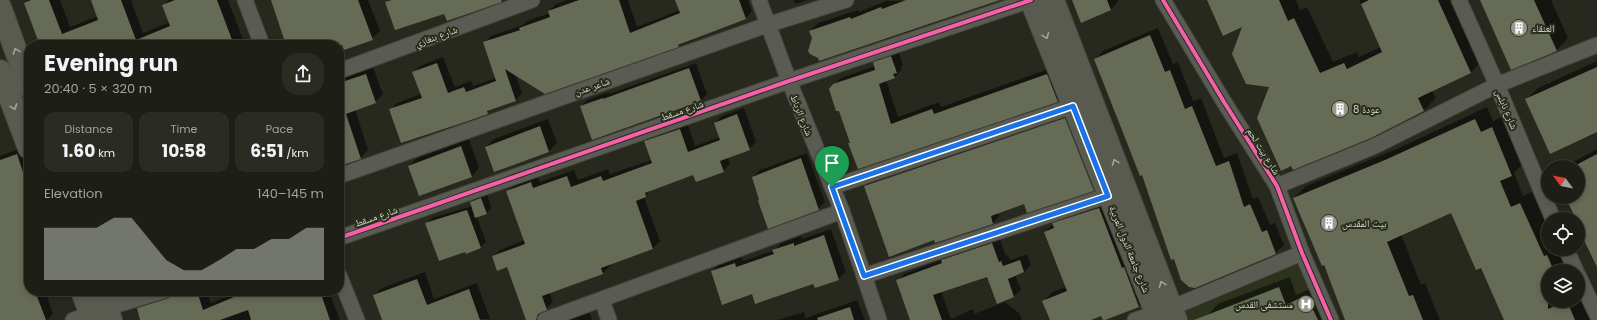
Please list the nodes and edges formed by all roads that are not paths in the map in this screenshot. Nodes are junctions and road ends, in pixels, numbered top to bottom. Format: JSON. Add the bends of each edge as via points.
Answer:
{"nodes":[{"id":1,"x":245,"y":0,"type":"edge"},
{"id":2,"x":532,"y":0,"type":"edge"},
{"id":3,"x":759,"y":0,"type":"edge"},
{"id":4,"x":846,"y":0,"type":"edge"},
{"id":5,"x":1031,"y":0,"type":"edge"},
{"id":6,"x":1053,"y":0,"type":"edge"},
{"id":7,"x":1163,"y":0,"type":"edge"},
{"id":8,"x":1459,"y":0,"type":"edge"},
{"id":9,"x":0,"y":7,"type":"edge"},
{"id":10,"x":767,"y":25,"type":"junction"},
{"id":11,"x":260,"y":40,"type":"edge"},
{"id":12,"x":1597,"y":46,"type":"edge"},
{"id":13,"x":344,"y":70,"type":"edge"},
{"id":14,"x":0,"y":71,"type":"edge"},
{"id":15,"x":24,"y":74,"type":"edge"},
{"id":16,"x":789,"y":81,"type":"junction"},
{"id":17,"x":1497,"y":85,"type":"junction"},
{"id":18,"x":1073,"y":106,"type":"junction"},
{"id":19,"x":24,"y":135,"type":"edge"},
{"id":20,"x":344,"y":174,"type":"edge"},
{"id":21,"x":1277,"y":186,"type":"junction"},
{"id":22,"x":832,"y":187,"type":"junction"},
{"id":23,"x":1108,"y":196,"type":"junction"},
{"id":24,"x":842,"y":211,"type":"junction"},
{"id":25,"x":1550,"y":212,"type":"edge"},
{"id":26,"x":344,"y":236,"type":"edge"},
{"id":27,"x":1302,"y":252,"type":"junction"},
{"id":28,"x":864,"y":276,"type":"junction"},
{"id":29,"x":344,"y":288,"type":"edge"},
{"id":30,"x":1585,"y":290,"type":"edge"},
{"id":31,"x":85,"y":296,"type":"edge"},
{"id":32,"x":147,"y":296,"type":"edge"},
{"id":33,"x":602,"y":300,"type":"junction"},
{"id":34,"x":96,"y":312,"type":"edge"},
{"id":35,"x":1165,"y":315,"type":"edge"},
{"id":36,"x":1597,"y":315,"type":"edge"},
{"id":37,"x":357,"y":320,"type":"edge"},
{"id":38,"x":544,"y":320,"type":"edge"},
{"id":39,"x":609,"y":320,"type":"edge"},
{"id":40,"x":879,"y":320,"type":"edge"},
{"id":41,"x":1135,"y":320,"type":"edge"},
{"id":42,"x":1331,"y":320,"type":"edge"}],
"edges":[{"from":1,"to":11,"type":"street"},
{"from":2,"to":13,"type":"street","name":"شارع بنغازي"},
{"from":3,"to":10,"type":"street","name":"شارع الرباط"},
{"from":4,"to":10,"type":"street","name":"شاعر عدن"},
{"from":5,"to":16,"type":"street","name":"شارع مسقط"},
{"from":5,"to":18,"type":"main road","name":"شارع جامعة الدول العربية","one_way":true},
{"from":35,"to":6,"type":"main road","name":"شارع جامعة الدول العربية","one_way":true},
{"from":7,"to":21,"type":"street","name":"شارع بيت لحم"},
{"from":8,"to":17,"type":"street","name":"شارع نابلس"},
{"from":15,"to":9,"type":"main road","one_way":true},
{"from":10,"to":16,"type":"street","name":"شارع الرباط"},
{"from":10,"to":20,"type":"street","name":"شاعر عدن"},
{"from":12,"to":17,"type":"street"},
{"from":14,"to":19,"type":"main road","one_way":true},
{"from":16,"to":22,"type":"street","name":"شارع الرباط"},
{"from":16,"to":26,"type":"street","name":"شارع مسقط"},
{"from":17,"to":21,"type":"street","via":[[1375,146]]},
{"from":17,"to":25,"type":"street","name":"شارع نابلس"},
{"from":18,"to":22,"type":"street"},
{"from":18,"to":23,"type":"main road","name":"شارع جامعة الدول العربية"},
{"from":21,"to":27,"type":"street","name":"شارع بيت لحم"},
{"from":22,"to":24,"type":"street","name":"شارع الرباط"},
{"from":23,"to":28,"type":"street"},
{"from":23,"to":35,"type":"main road","name":"شارع جامعة الدول العربية"},
{"from":24,"to":28,"type":"street","name":"شارع الرباط"},
{"from":24,"to":33,"type":"street"},
{"from":27,"to":35,"type":"street"},
{"from":27,"to":42,"type":"street","name":"شارع بيت لحم"},
{"from":28,"to":40,"type":"street","name":"شارع الرباط"},
{"from":29,"to":37,"type":"street"},
{"from":30,"to":36,"type":"street"},
{"from":31,"to":34,"type":"main road"},
{"from":32,"to":34,"type":"street"},
{"from":33,"to":38,"type":"street"},
{"from":33,"to":39,"type":"street"},
{"from":35,"to":41,"type":"street"}]}
